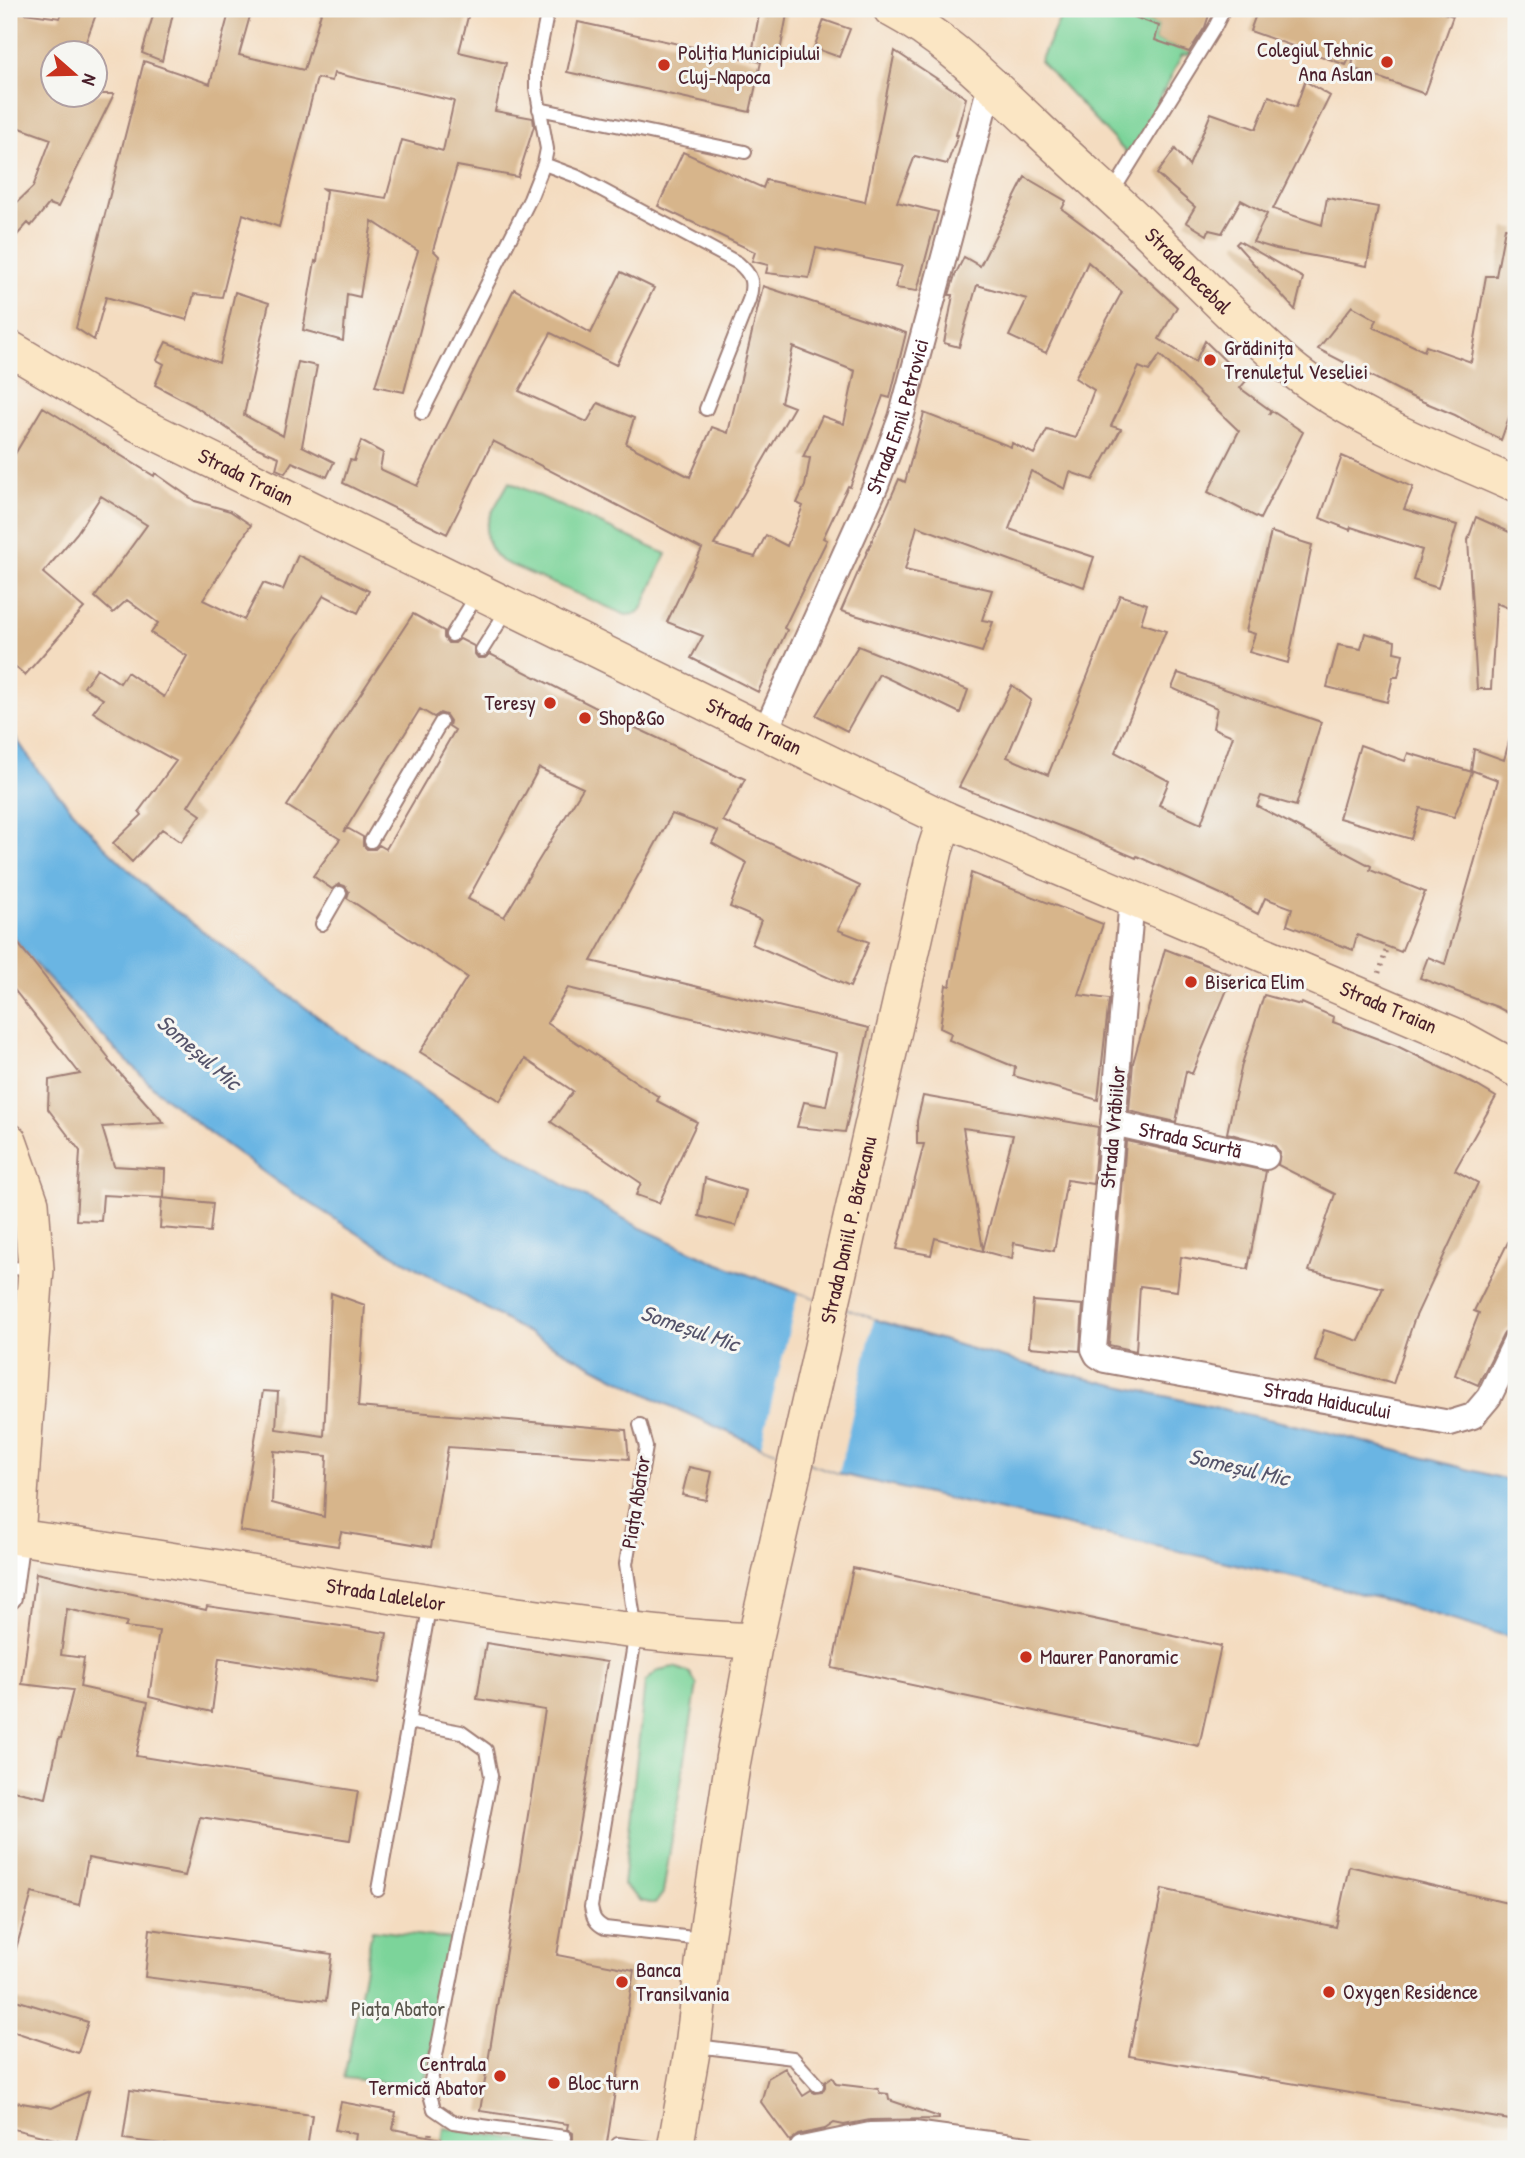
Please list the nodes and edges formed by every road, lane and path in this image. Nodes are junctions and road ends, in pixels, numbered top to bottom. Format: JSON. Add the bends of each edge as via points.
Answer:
{"nodes":[{"id":1,"x":548,"y":9,"type":"edge"},
{"id":2,"x":891,"y":9,"type":"edge"},
{"id":3,"x":1224,"y":9,"type":"edge"},
{"id":4,"x":990,"y":85,"type":"junction"},
{"id":5,"x":539,"y":109,"type":"junction"},
{"id":6,"x":745,"y":152,"type":"dead end"},
{"id":7,"x":544,"y":164,"type":"junction"},
{"id":8,"x":1110,"y":196,"type":"junction"},
{"id":9,"x":9,"y":348,"type":"edge"},
{"id":10,"x":706,"y":409,"type":"dead end"},
{"id":11,"x":422,"y":413,"type":"dead end"},
{"id":12,"x":1516,"y":485,"type":"edge"},
{"id":13,"x":494,"y":599,"type":"junction"},
{"id":14,"x":452,"y":635,"type":"dead end"},
{"id":15,"x":482,"y":650,"type":"dead end"},
{"id":16,"x":441,"y":722,"type":"dead end"},
{"id":17,"x":765,"y":732,"type":"junction"},
{"id":18,"x":945,"y":819,"type":"junction"},
{"id":19,"x":372,"y":841,"type":"dead end"},
{"id":20,"x":340,"y":893,"type":"dead end"},
{"id":21,"x":1132,"y":898,"type":"junction"},
{"id":22,"x":322,"y":924,"type":"dead end"},
{"id":23,"x":1387,"y":947,"type":"dead end"},
{"id":24,"x":1384,"y":960,"type":"dead end"},
{"id":25,"x":1516,"y":1069,"type":"edge"},
{"id":26,"x":1114,"y":1123,"type":"junction"},
{"id":27,"x":9,"y":1141,"type":"edge"},
{"id":28,"x":1266,"y":1157,"type":"dead end"},
{"id":29,"x":23,"y":1269,"type":"edge"},
{"id":30,"x":1516,"y":1341,"type":"edge"},
{"id":31,"x":1097,"y":1355,"type":"joint"},
{"id":32,"x":640,"y":1425,"type":"dead end"},
{"id":33,"x":17,"y":1536,"type":"junction"},
{"id":34,"x":9,"y":1597,"type":"edge"},
{"id":35,"x":430,"y":1603,"type":"junction"},
{"id":36,"x":636,"y":1632,"type":"junction"},
{"id":37,"x":755,"y":1642,"type":"junction"},
{"id":38,"x":408,"y":1722,"type":"junction"},
{"id":39,"x":378,"y":1890,"type":"dead end"},
{"id":40,"x":706,"y":1939,"type":"junction"},
{"id":41,"x":693,"y":2046,"type":"junction"},
{"id":42,"x":817,"y":2085,"type":"dead end"},
{"id":43,"x":565,"y":2137,"type":"dead end"},
{"id":44,"x":618,"y":2144,"type":"dead end"},
{"id":45,"x":658,"y":2149,"type":"edge"},
{"id":46,"x":675,"y":2149,"type":"edge"},
{"id":47,"x":802,"y":2149,"type":"edge"},
{"id":48,"x":1027,"y":2149,"type":"edge"}],
"edges":[{"from":1,"to":5,"type":"lane","via":[[536,70]]},
{"from":2,"to":4,"type":"main road","name":"Strada Decebal","via":[[961,56]]},
{"from":3,"to":8,"type":"lane"},
{"from":4,"to":8,"type":"main road","name":"Strada Decebal"},
{"from":4,"to":17,"type":"street","name":"Strada Emil Petrovici","via":[[901,418],[876,485]]},
{"from":5,"to":6,"type":"lane"},
{"from":5,"to":7,"type":"lane","via":[[547,149]]},
{"from":7,"to":10,"type":"lane","via":[[576,176],[750,273],[749,300]]},
{"from":7,"to":11,"type":"lane"},
{"from":8,"to":12,"type":"main road","name":"Strada Decebal","via":[[1226,310],[1326,395]]},
{"from":9,"to":13,"type":"main road","name":"Strada Traian","via":[[130,420]]},
{"from":13,"to":14,"type":"lane"},
{"from":13,"to":15,"type":"lane"},
{"from":13,"to":17,"type":"main road","name":"Strada Traian"},
{"from":16,"to":19,"type":"lane"},
{"from":17,"to":18,"type":"main road","name":"Strada Traian"},
{"from":18,"to":21,"type":"main road","name":"Strada Traian"},
{"from":18,"to":37,"type":"main road","name":"Strada Daniil P. Bărceanu"},
{"from":20,"to":22,"type":"lane"},
{"from":21,"to":25,"type":"main road","name":"Strada Traian","via":[[1458,1037]]},
{"from":21,"to":26,"type":"street","name":"Strada Vrăbiilor"},
{"from":23,"to":24,"type":"path"},
{"from":26,"to":28,"type":"street","name":"Strada Scurtă"},
{"from":26,"to":31,"type":"street","name":"Strada Vrăbiilor"},
{"from":27,"to":29,"type":"main road","via":[[31,1203]]},
{"from":29,"to":33,"type":"main road"},
{"from":30,"to":31,"type":"street","name":"Strada Haiducului","via":[[1489,1397],[1473,1416],[1451,1423]]},
{"from":32,"to":36,"type":"lane","name":"Piața Abator","via":[[646,1447],[626,1563]]},
{"from":33,"to":34,"type":"street"},
{"from":33,"to":35,"type":"main road","name":"Strada Lalelelor"},
{"from":35,"to":36,"type":"main road","name":"Strada Lalelelor"},
{"from":35,"to":38,"type":"lane"},
{"from":36,"to":37,"type":"main road","name":"Strada Lalelelor"},
{"from":36,"to":40,"type":"lane","name":"Piața Abator","via":[[591,1907],[593,1918],[605,1928]]},
{"from":37,"to":40,"type":"main road"},
{"from":38,"to":39,"type":"lane"},
{"from":38,"to":43,"type":"lane","via":[[461,1732],[486,1750],[491,1776],[429,2091],[434,2109],[453,2122]]},
{"from":40,"to":41,"type":"main road"},
{"from":41,"to":42,"type":"lane","via":[[793,2058]]},
{"from":41,"to":46,"type":"main road"},
{"from":44,"to":45,"type":"lane"},
{"from":47,"to":48,"type":"street","via":[[829,2136],[914,2134]]}]}
